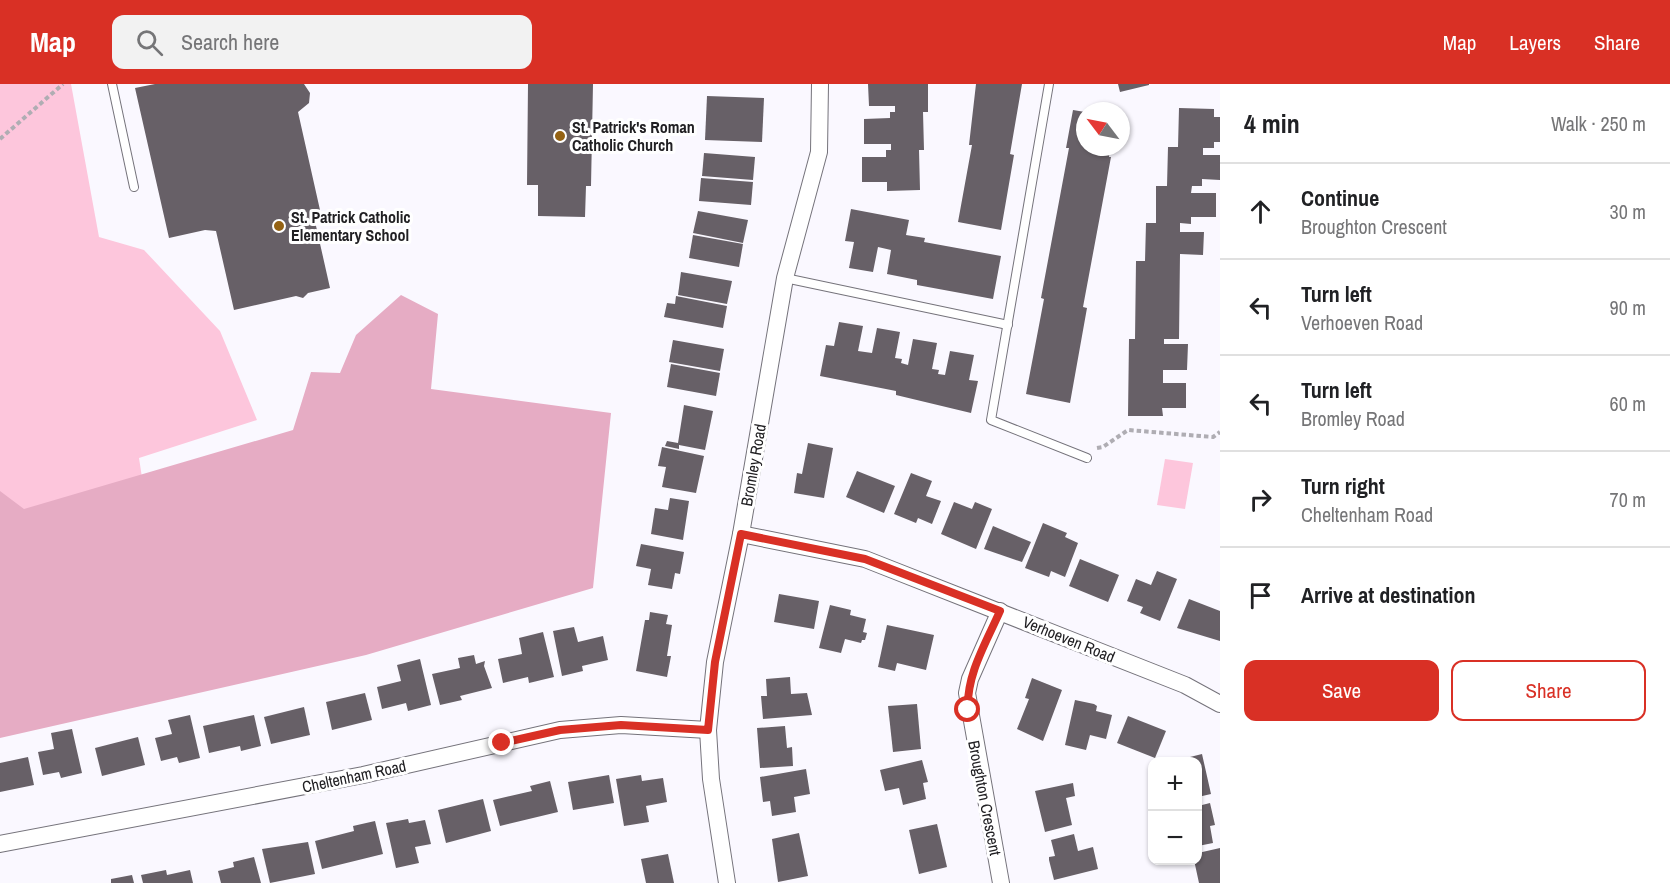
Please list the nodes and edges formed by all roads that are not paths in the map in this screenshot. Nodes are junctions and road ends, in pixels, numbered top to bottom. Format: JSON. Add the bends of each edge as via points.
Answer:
{"nodes":[{"id":1,"x":112,"y":84,"type":"edge"},
{"id":2,"x":820,"y":84,"type":"edge"},
{"id":3,"x":1049,"y":84,"type":"edge"},
{"id":4,"x":134,"y":187,"type":"dead end"},
{"id":5,"x":785,"y":278,"type":"junction"},
{"id":6,"x":1008,"y":325,"type":"junction"},
{"id":7,"x":1087,"y":458,"type":"road end"},
{"id":8,"x":741,"y":534,"type":"junction"},
{"id":9,"x":1000,"y":611,"type":"junction"},
{"id":10,"x":1220,"y":704,"type":"edge"},
{"id":11,"x":708,"y":730,"type":"junction"},
{"id":12,"x":0,"y":844,"type":"edge"},
{"id":13,"x":727,"y":883,"type":"edge"},
{"id":14,"x":1001,"y":883,"type":"edge"}],
"edges":[{"from":1,"to":4,"type":"lane"},
{"from":2,"to":5,"type":"street","name":"Bromley Road","via":[[819,152]]},
{"from":3,"to":6,"type":"lane"},
{"from":5,"to":6,"type":"lane"},
{"from":5,"to":8,"type":"street","name":"Bromley Road"},
{"from":6,"to":7,"type":"lane","via":[[991,420]]},
{"from":8,"to":9,"type":"street","name":"Verhoeven Road","via":[[865,559]]},
{"from":8,"to":11,"type":"street","name":"Bromley Road","via":[[715,662]]},
{"from":9,"to":10,"type":"street","name":"Verhoeven Road","via":[[1185,685]]},
{"from":9,"to":14,"type":"street","name":"Broughton Crescent","via":[[967,693]]},
{"from":11,"to":12,"type":"street","name":"Cheltenham Road","via":[[621,725],[560,730],[363,775]]},
{"from":11,"to":13,"type":"street","name":"Bromley Road","via":[[711,779]]}]}
